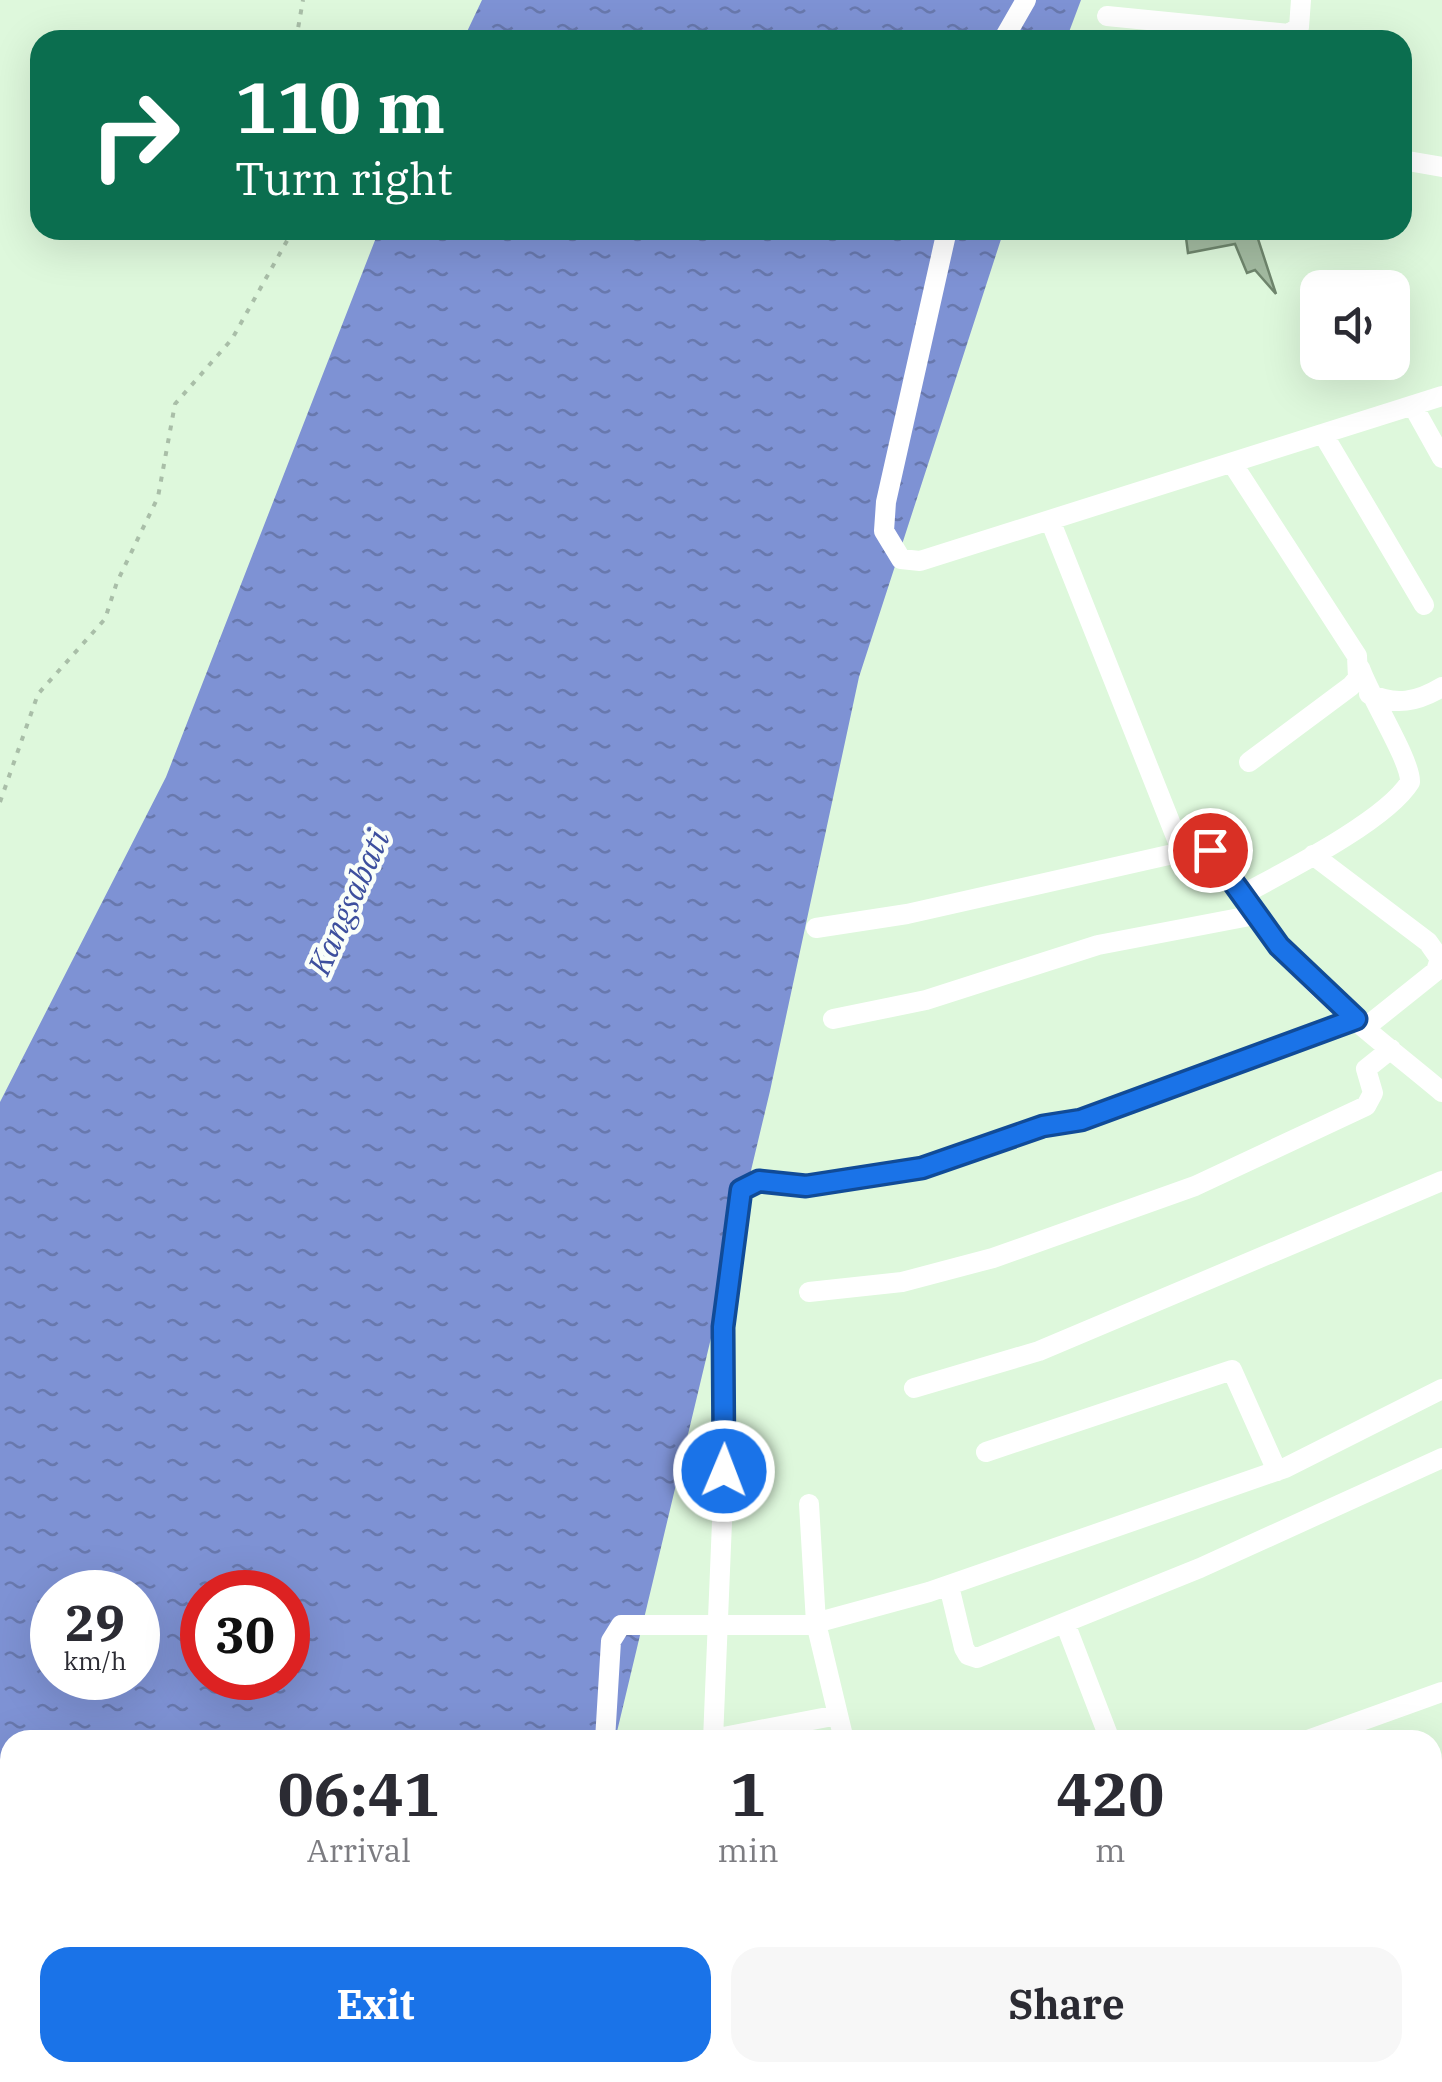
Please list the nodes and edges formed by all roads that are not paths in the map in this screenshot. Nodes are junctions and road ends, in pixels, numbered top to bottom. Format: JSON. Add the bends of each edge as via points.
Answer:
{"nodes":[{"id":1,"x":1026,"y":0,"type":"edge"},
{"id":2,"x":1301,"y":0,"type":"edge"},
{"id":3,"x":1106,"y":16,"type":"dead end"},
{"id":4,"x":1009,"y":30,"type":"edge"},
{"id":5,"x":1240,"y":30,"type":"edge"},
{"id":6,"x":1298,"y":30,"type":"edge"},
{"id":7,"x":1412,"y":162,"type":"edge"},
{"id":8,"x":1442,"y":167,"type":"edge"},
{"id":9,"x":945,"y":240,"type":"edge"},
{"id":10,"x":1442,"y":396,"type":"edge"},
{"id":11,"x":1412,"y":406,"type":"junction"},
{"id":12,"x":1323,"y":434,"type":"junction"},
{"id":13,"x":1442,"y":458,"type":"edge"},
{"id":14,"x":1232,"y":464,"type":"junction"},
{"id":15,"x":1050,"y":520,"type":"junction"},
{"id":16,"x":1424,"y":605,"type":"dead end"},
{"id":17,"x":1360,"y":668,"type":"junction"},
{"id":18,"x":1442,"y":687,"type":"edge"},
{"id":19,"x":1369,"y":694,"type":"junction"},
{"id":20,"x":1248,"y":762,"type":"dead end"},
{"id":21,"x":1182,"y":852,"type":"junction"},
{"id":22,"x":1313,"y":855,"type":"junction"},
{"id":23,"x":1242,"y":895,"type":"junction"},
{"id":24,"x":1255,"y":916,"type":"junction"},
{"id":25,"x":816,"y":928,"type":"dead end"},
{"id":26,"x":833,"y":1019,"type":"dead end"},
{"id":27,"x":1361,"y":1023,"type":"junction"},
{"id":28,"x":1391,"y":1049,"type":"junction"},
{"id":29,"x":1442,"y":1092,"type":"edge"},
{"id":30,"x":1442,"y":1181,"type":"edge"},
{"id":31,"x":809,"y":1292,"type":"dead end"},
{"id":32,"x":914,"y":1388,"type":"dead end"},
{"id":33,"x":1442,"y":1389,"type":"edge"},
{"id":34,"x":986,"y":1452,"type":"dead end"},
{"id":35,"x":1442,"y":1458,"type":"edge"},
{"id":36,"x":1277,"y":1471,"type":"junction"},
{"id":37,"x":809,"y":1504,"type":"dead end"},
{"id":38,"x":948,"y":1586,"type":"junction"},
{"id":39,"x":816,"y":1623,"type":"junction"},
{"id":40,"x":1066,"y":1623,"type":"junction"},
{"id":41,"x":715,"y":1628,"type":"junction"},
{"id":42,"x":1442,"y":1692,"type":"edge"},
{"id":43,"x":838,"y":1715,"type":"junction"},
{"id":44,"x":606,"y":1730,"type":"edge"},
{"id":45,"x":713,"y":1730,"type":"edge"},
{"id":46,"x":763,"y":1730,"type":"edge"},
{"id":47,"x":842,"y":1730,"type":"edge"},
{"id":48,"x":1106,"y":1730,"type":"edge"},
{"id":49,"x":1336,"y":1730,"type":"edge"}],
"edges":[{"from":1,"to":4,"type":"street"},
{"from":2,"to":6,"type":"street"},
{"from":3,"to":5,"type":"street"},
{"from":7,"to":8,"type":"street"},
{"from":9,"to":15,"type":"street","via":[[884,531],[901,560],[920,560]]},
{"from":10,"to":11,"type":"street"},
{"from":11,"to":12,"type":"street"},
{"from":11,"to":13,"type":"street"},
{"from":12,"to":14,"type":"street"},
{"from":12,"to":16,"type":"street"},
{"from":14,"to":15,"type":"street"},
{"from":14,"to":17,"type":"street"},
{"from":15,"to":21,"type":"street"},
{"from":17,"to":19,"type":"street"},
{"from":17,"to":20,"type":"street","via":[[1352,686]]},
{"from":18,"to":19,"type":"street","via":[[1406,702]]},
{"from":19,"to":22,"type":"street","via":[[1404,756],[1410,782]]},
{"from":21,"to":23,"type":"street","via":[[1210,850]]},
{"from":21,"to":25,"type":"street"},
{"from":22,"to":23,"type":"street"},
{"from":22,"to":27,"type":"street","via":[[1428,942],[1440,959],[1427,979]]},
{"from":23,"to":24,"type":"street"},
{"from":24,"to":26,"type":"street","via":[[1098,945],[926,1000]]},
{"from":24,"to":27,"type":"street","via":[[1302,972]]},
{"from":27,"to":28,"type":"street"},
{"from":27,"to":41,"type":"street","via":[[922,1168],[806,1186],[759,1181],[741,1190],[723,1327],[725,1449]]},
{"from":28,"to":29,"type":"street"},
{"from":28,"to":31,"type":"street","via":[[1366,1070],[1373,1093],[1366,1106],[1194,1186],[940,1274]]},
{"from":30,"to":32,"type":"street","via":[[1039,1352]]},
{"from":33,"to":36,"type":"street"},
{"from":34,"to":36,"type":"street","via":[[1232,1370]]},
{"from":35,"to":40,"type":"street"},
{"from":36,"to":38,"type":"street"},
{"from":37,"to":39,"type":"street"},
{"from":38,"to":39,"type":"street"},
{"from":38,"to":40,"type":"street","via":[[972,1658]]},
{"from":39,"to":41,"type":"street"},
{"from":39,"to":43,"type":"street"},
{"from":40,"to":48,"type":"street"},
{"from":41,"to":44,"type":"street","via":[[633,1624],[615,1631]]},
{"from":41,"to":45,"type":"street"},
{"from":42,"to":49,"type":"street"},
{"from":43,"to":46,"type":"street"},
{"from":43,"to":47,"type":"street"}]}
